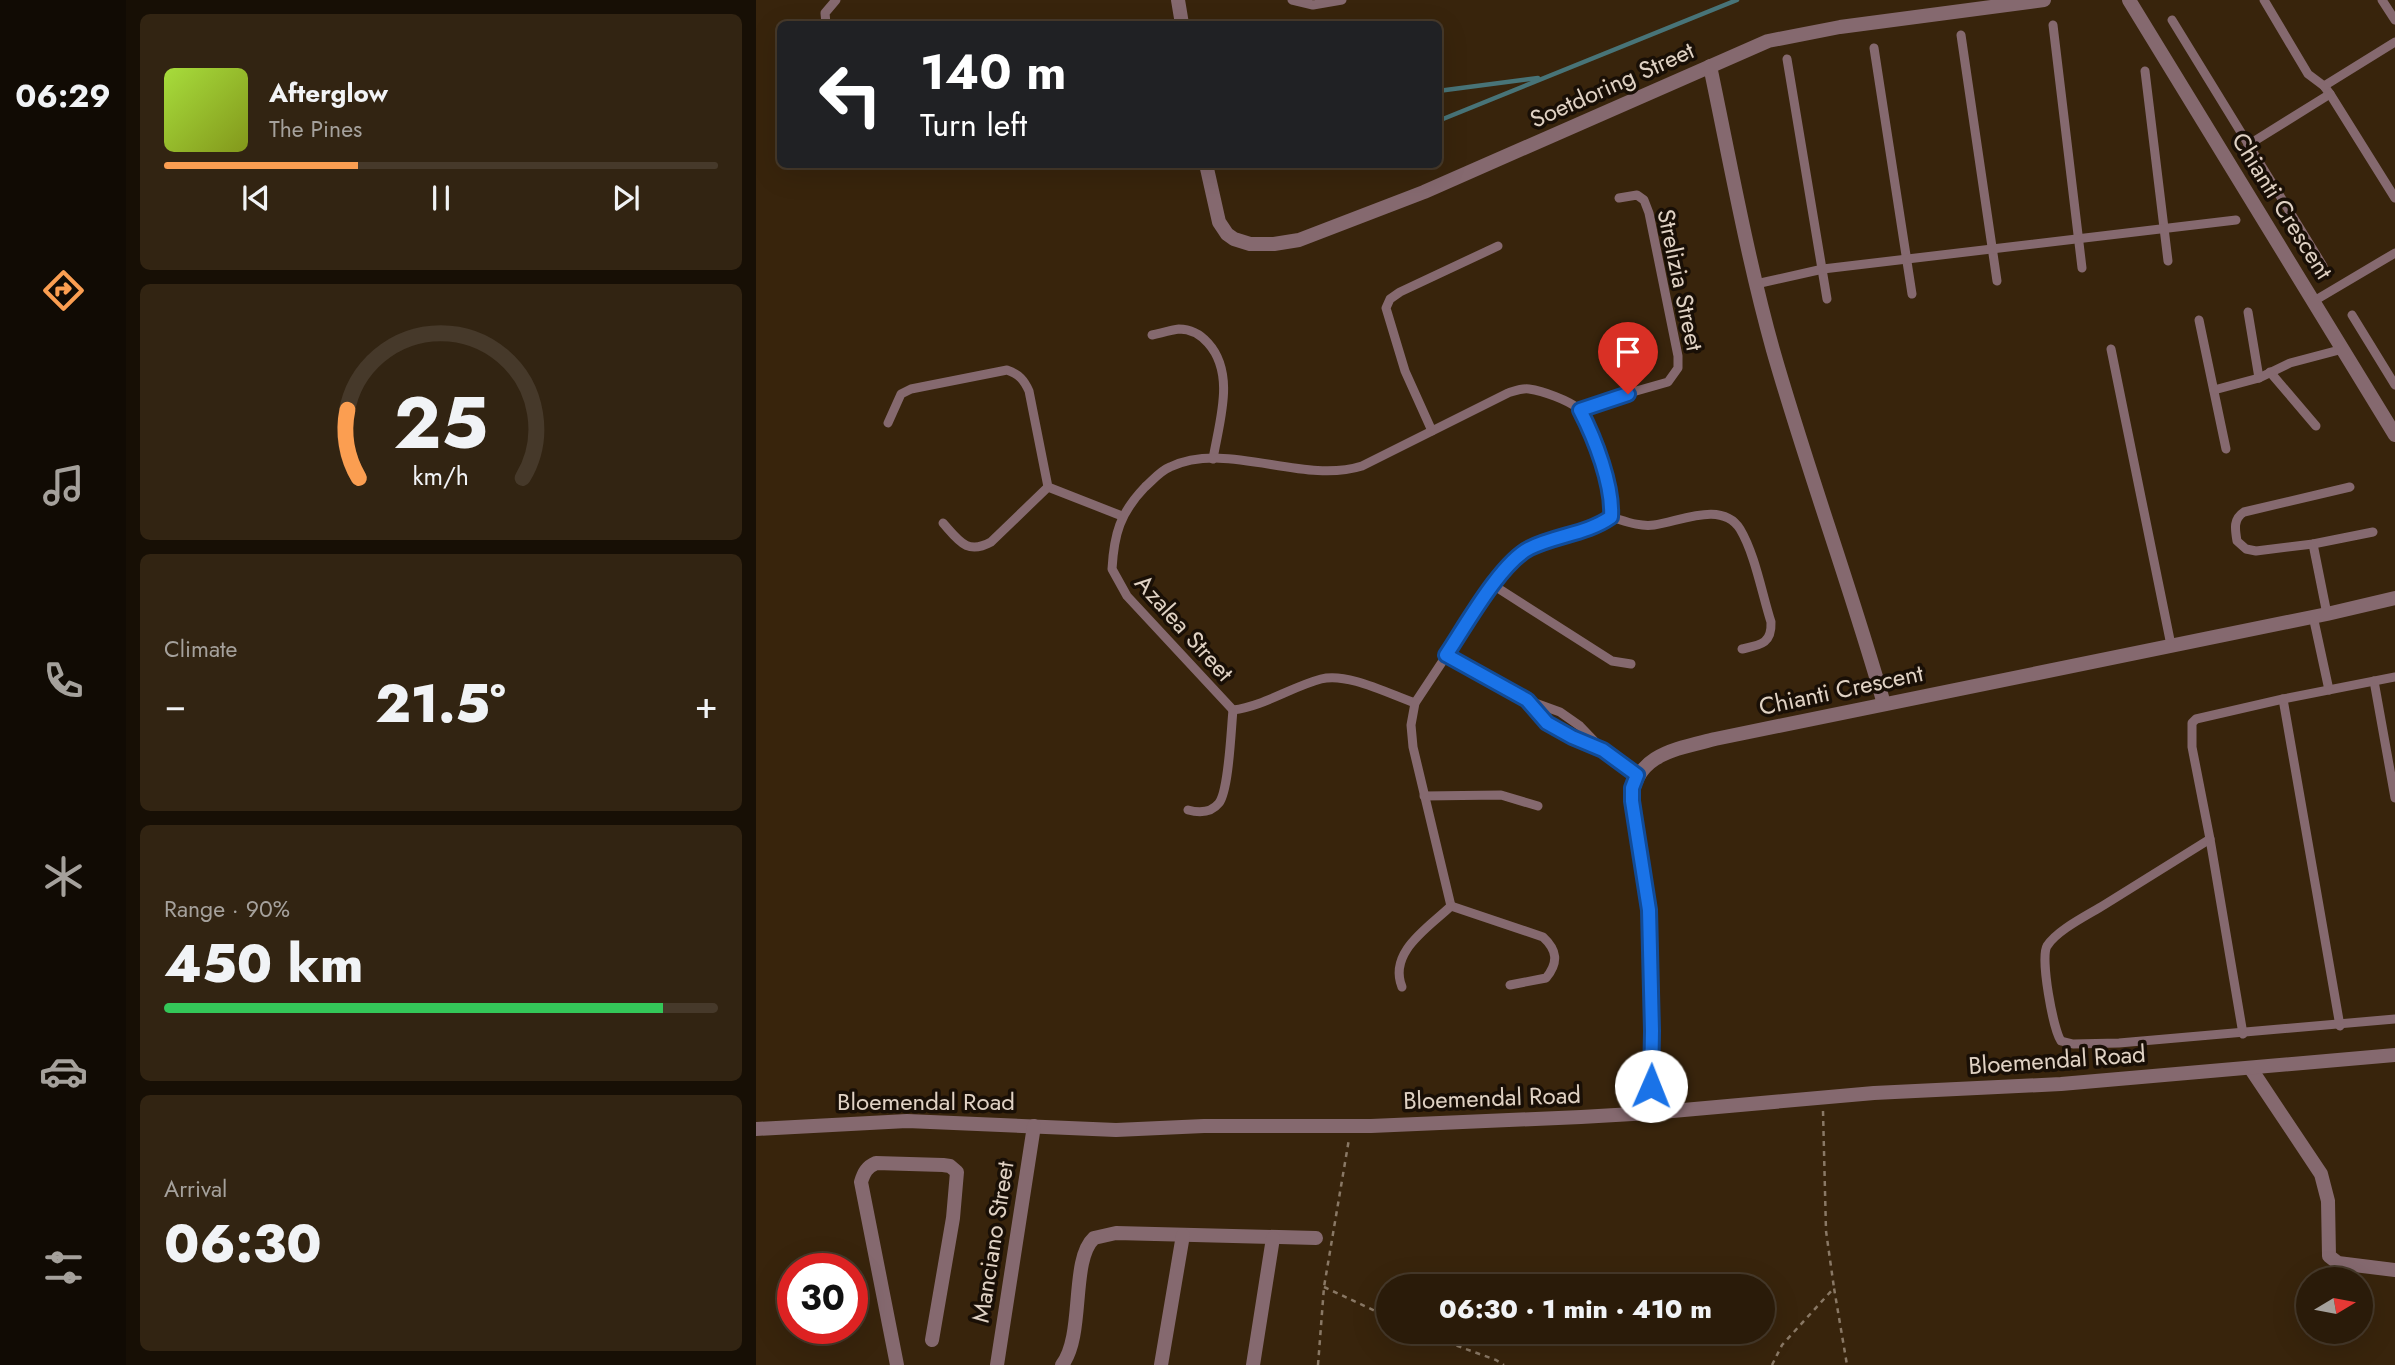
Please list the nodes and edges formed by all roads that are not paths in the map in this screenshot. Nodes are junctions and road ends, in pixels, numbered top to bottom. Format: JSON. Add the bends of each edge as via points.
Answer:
{"nodes":[{"id":1,"x":836,"y":0,"type":"edge"},
{"id":2,"x":1178,"y":0,"type":"edge"},
{"id":3,"x":1292,"y":0,"type":"edge"},
{"id":4,"x":1342,"y":0,"type":"edge"},
{"id":5,"x":2044,"y":0,"type":"edge"},
{"id":6,"x":2264,"y":0,"type":"edge"},
{"id":7,"x":2382,"y":0,"type":"edge"},
{"id":8,"x":2134,"y":2,"type":"edge"},
{"id":9,"x":2172,"y":20,"type":"dead end"},
{"id":10,"x":2395,"y":20,"type":"edge"},
{"id":11,"x":826,"y":21,"type":"edge"},
{"id":12,"x":1182,"y":21,"type":"edge"},
{"id":13,"x":2053,"y":25,"type":"dead end"},
{"id":14,"x":1961,"y":36,"type":"dead end"},
{"id":15,"x":2395,"y":42,"type":"edge"},
{"id":16,"x":1874,"y":48,"type":"dead end"},
{"id":17,"x":1787,"y":59,"type":"dead end"},
{"id":18,"x":1710,"y":66,"type":"junction"},
{"id":19,"x":2145,"y":71,"type":"dead end"},
{"id":20,"x":2327,"y":90,"type":"junction"},
{"id":21,"x":2248,"y":145,"type":"junction"},
{"id":22,"x":1207,"y":168,"type":"edge"},
{"id":23,"x":1619,"y":198,"type":"dead end"},
{"id":24,"x":2395,"y":198,"type":"edge"},
{"id":25,"x":2236,"y":220,"type":"dead end"},
{"id":26,"x":2164,"y":229,"type":"junction"},
{"id":27,"x":2079,"y":239,"type":"junction"},
{"id":28,"x":1497,"y":246,"type":"dead end"},
{"id":29,"x":1994,"y":249,"type":"junction"},
{"id":30,"x":2395,"y":253,"type":"edge"},
{"id":31,"x":1909,"y":259,"type":"junction"},
{"id":32,"x":2168,"y":261,"type":"dead end"},
{"id":33,"x":2322,"y":266,"type":"dead end"},
{"id":34,"x":2082,"y":268,"type":"dead end"},
{"id":35,"x":1823,"y":270,"type":"junction"},
{"id":36,"x":1997,"y":281,"type":"dead end"},
{"id":37,"x":1756,"y":284,"type":"junction"},
{"id":38,"x":1912,"y":294,"type":"dead end"},
{"id":39,"x":1827,"y":299,"type":"dead end"},
{"id":40,"x":2314,"y":301,"type":"junction"},
{"id":41,"x":2248,"y":312,"type":"dead end"},
{"id":42,"x":2352,"y":315,"type":"dead end"},
{"id":43,"x":2199,"y":320,"type":"dead end"},
{"id":44,"x":1152,"y":335,"type":"dead end"},
{"id":45,"x":2111,"y":349,"type":"dead end"},
{"id":46,"x":2343,"y":349,"type":"junction"},
{"id":47,"x":2270,"y":372,"type":"junction"},
{"id":48,"x":2259,"y":378,"type":"junction"},
{"id":49,"x":2395,"y":385,"type":"edge"},
{"id":50,"x":2214,"y":390,"type":"junction"},
{"id":51,"x":1580,"y":410,"type":"junction"},
{"id":52,"x":888,"y":423,"type":"dead end"},
{"id":53,"x":2316,"y":426,"type":"dead end"},
{"id":54,"x":1432,"y":431,"type":"junction"},
{"id":55,"x":2395,"y":435,"type":"edge"},
{"id":56,"x":2226,"y":449,"type":"dead end"},
{"id":57,"x":1213,"y":458,"type":"junction"},
{"id":58,"x":1048,"y":487,"type":"junction"},
{"id":59,"x":2350,"y":487,"type":"dead end"},
{"id":60,"x":1122,"y":516,"type":"junction"},
{"id":61,"x":1611,"y":517,"type":"junction"},
{"id":62,"x":943,"y":523,"type":"dead end"},
{"id":63,"x":2373,"y":532,"type":"dead end"},
{"id":64,"x":2313,"y":544,"type":"junction"},
{"id":65,"x":1493,"y":585,"type":"junction"},
{"id":66,"x":2395,"y":598,"type":"edge"},
{"id":67,"x":2320,"y":615,"type":"junction"},
{"id":68,"x":2171,"y":646,"type":"junction"},
{"id":69,"x":1742,"y":649,"type":"dead end"},
{"id":70,"x":1446,"y":655,"type":"junction"},
{"id":71,"x":1631,"y":664,"type":"dead end"},
{"id":72,"x":2395,"y":677,"type":"edge"},
{"id":73,"x":2374,"y":681,"type":"junction"},
{"id":74,"x":2329,"y":691,"type":"junction"},
{"id":75,"x":2283,"y":699,"type":"junction"},
{"id":76,"x":1527,"y":700,"type":"junction"},
{"id":77,"x":1415,"y":703,"type":"junction"},
{"id":78,"x":1884,"y":704,"type":"junction"},
{"id":79,"x":1233,"y":710,"type":"junction"},
{"id":80,"x":1603,"y":750,"type":"junction"},
{"id":81,"x":1637,"y":775,"type":"junction"},
{"id":82,"x":1424,"y":796,"type":"junction"},
{"id":83,"x":2395,"y":798,"type":"edge"},
{"id":84,"x":1538,"y":806,"type":"dead end"},
{"id":85,"x":1188,"y":810,"type":"dead end"},
{"id":86,"x":2210,"y":839,"type":"junction"},
{"id":87,"x":1451,"y":906,"type":"junction"},
{"id":88,"x":1510,"y":985,"type":"dead end"},
{"id":89,"x":1402,"y":987,"type":"dead end"},
{"id":90,"x":2395,"y":1019,"type":"edge"},
{"id":91,"x":2340,"y":1026,"type":"junction"},
{"id":92,"x":2243,"y":1034,"type":"junction"},
{"id":93,"x":2395,"y":1055,"type":"edge"},
{"id":94,"x":2251,"y":1069,"type":"junction"},
{"id":95,"x":1650,"y":1113,"type":"junction"},
{"id":96,"x":1034,"y":1126,"type":"junction"},
{"id":97,"x":756,"y":1129,"type":"edge"},
{"id":98,"x":1183,"y":1236,"type":"junction"},
{"id":99,"x":1273,"y":1238,"type":"junction"},
{"id":100,"x":1316,"y":1238,"type":"dead end"},
{"id":101,"x":2395,"y":1270,"type":"edge"},
{"id":102,"x":932,"y":1340,"type":"dead end"},
{"id":103,"x":1001,"y":1364,"type":"edge"},
{"id":104,"x":897,"y":1365,"type":"edge"},
{"id":105,"x":1062,"y":1365,"type":"edge"},
{"id":106,"x":1161,"y":1365,"type":"edge"},
{"id":107,"x":1253,"y":1365,"type":"edge"}],
"edges":[{"from":1,"to":11,"type":"lane","via":[[825,13]]},
{"from":2,"to":12,"type":"street"},
{"from":3,"to":4,"type":"lane","via":[[1313,5]]},
{"from":5,"to":18,"type":"street","name":"Soetdoring Street","via":[[1802,33],[1768,41]]},
{"from":6,"to":20,"type":"lane","via":[[2308,74]]},
{"from":7,"to":10,"type":"lane"},
{"from":8,"to":40,"type":"street","name":"Chianti Crescent"},
{"from":9,"to":21,"type":"lane"},
{"from":13,"to":27,"type":"lane"},
{"from":14,"to":29,"type":"lane"},
{"from":15,"to":20,"type":"lane"},
{"from":16,"to":31,"type":"lane"},
{"from":17,"to":35,"type":"lane"},
{"from":18,"to":22,"type":"street","name":"Soetdoring Street","via":[[1424,192],[1299,240],[1250,244],[1234,239],[1219,222]]},
{"from":18,"to":37,"type":"street"},
{"from":19,"to":26,"type":"lane"},
{"from":20,"to":21,"type":"lane"},
{"from":20,"to":24,"type":"lane"},
{"from":21,"to":33,"type":"lane"},
{"from":23,"to":51,"type":"lane","name":"Strelizia Street","via":[[1637,195],[1649,213],[1678,368],[1668,382]]},
{"from":25,"to":26,"type":"lane"},
{"from":26,"to":27,"type":"lane"},
{"from":26,"to":32,"type":"lane"},
{"from":27,"to":29,"type":"lane"},
{"from":27,"to":34,"type":"lane"},
{"from":28,"to":54,"type":"lane","via":[[1400,292],[1386,308],[1405,371]]},
{"from":29,"to":31,"type":"lane"},
{"from":29,"to":36,"type":"lane"},
{"from":30,"to":40,"type":"lane"},
{"from":31,"to":35,"type":"lane"},
{"from":31,"to":38,"type":"lane"},
{"from":35,"to":37,"type":"lane"},
{"from":35,"to":39,"type":"lane"},
{"from":37,"to":78,"type":"street"},
{"from":40,"to":46,"type":"street","name":"Chianti Crescent"},
{"from":41,"to":48,"type":"lane"},
{"from":42,"to":49,"type":"lane"},
{"from":43,"to":50,"type":"lane"},
{"from":44,"to":57,"type":"lane","via":[[1181,329],[1198,333],[1211,346],[1224,378]]},
{"from":45,"to":68,"type":"lane"},
{"from":46,"to":47,"type":"lane"},
{"from":46,"to":55,"type":"street","name":"Chianti Crescent"},
{"from":47,"to":48,"type":"lane"},
{"from":47,"to":53,"type":"lane"},
{"from":48,"to":50,"type":"lane"},
{"from":50,"to":56,"type":"lane"},
{"from":51,"to":54,"type":"lane","name":"Azalea Street","via":[[1535,390],[1518,389]]},
{"from":51,"to":61,"type":"lane","via":[[1609,491]]},
{"from":52,"to":58,"type":"lane","via":[[901,394],[911,388],[1007,370],[1015,373],[1028,391]]},
{"from":54,"to":57,"type":"lane","name":"Azalea Street","via":[[1349,470]]},
{"from":57,"to":60,"type":"lane","name":"Azalea Street","via":[[1168,467],[1131,501]]},
{"from":58,"to":60,"type":"lane"},
{"from":58,"to":62,"type":"lane","via":[[980,548],[961,543]]},
{"from":59,"to":64,"type":"lane","via":[[2244,512],[2237,519],[2237,541],[2246,549]]},
{"from":60,"to":79,"type":"lane","name":"Azalea Street","via":[[1112,557],[1116,581]]},
{"from":61,"to":65,"type":"lane","via":[[1600,525],[1530,548]]},
{"from":61,"to":69,"type":"lane","via":[[1652,526],[1706,514],[1731,519],[1739,527],[1771,622],[1766,641]]},
{"from":63,"to":64,"type":"lane"},
{"from":64,"to":67,"type":"lane"},
{"from":65,"to":70,"type":"lane"},
{"from":65,"to":71,"type":"lane","via":[[1612,661]]},
{"from":66,"to":67,"type":"street","name":"Chianti Crescent"},
{"from":67,"to":68,"type":"street","name":"Chianti Crescent"},
{"from":67,"to":74,"type":"lane"},
{"from":68,"to":78,"type":"street","name":"Chianti Crescent"},
{"from":70,"to":76,"type":"lane"},
{"from":70,"to":77,"type":"lane"},
{"from":72,"to":73,"type":"lane"},
{"from":73,"to":74,"type":"lane"},
{"from":73,"to":83,"type":"lane"},
{"from":74,"to":75,"type":"lane"},
{"from":75,"to":86,"type":"lane","via":[[2192,723],[2192,747]]},
{"from":75,"to":91,"type":"lane"},
{"from":76,"to":80,"type":"lane","via":[[1547,723]]},
{"from":76,"to":80,"type":"lane","via":[[1560,712]]},
{"from":77,"to":79,"type":"lane","via":[[1334,678]]},
{"from":77,"to":82,"type":"lane","via":[[1410,725]]},
{"from":78,"to":81,"type":"street","name":"Chianti Crescent","via":[[1675,750],[1656,758]]},
{"from":79,"to":85,"type":"lane","via":[[1225,789],[1219,803],[1199,813]]},
{"from":80,"to":81,"type":"lane"},
{"from":81,"to":95,"type":"street","via":[[1632,801],[1649,910]]},
{"from":82,"to":84,"type":"lane","via":[[1501,794]]},
{"from":82,"to":87,"type":"lane"},
{"from":86,"to":92,"type":"lane"},
{"from":86,"to":92,"type":"lane","via":[[2080,920],[2047,946],[2045,963],[2054,1023],[2061,1041],[2073,1044]]},
{"from":87,"to":88,"type":"lane","via":[[1543,937],[1550,944],[1555,962],[1546,978]]},
{"from":87,"to":89,"type":"lane","via":[[1404,951],[1398,969]]},
{"from":90,"to":91,"type":"lane"},
{"from":91,"to":92,"type":"lane"},
{"from":93,"to":94,"type":"street","name":"Bloemendal Road"},
{"from":94,"to":95,"type":"street","name":"Bloemendal Road"},
{"from":94,"to":101,"type":"street","via":[[2320,1174],[2328,1201],[2329,1256],[2337,1263]]},
{"from":95,"to":96,"type":"street","name":"Bloemendal Road","via":[[1351,1126],[1116,1130]]},
{"from":96,"to":97,"type":"street","name":"Bloemendal Road","via":[[907,1121]]},
{"from":96,"to":103,"type":"street","name":"Manciano Street"},
{"from":98,"to":99,"type":"street"},
{"from":98,"to":105,"type":"street","via":[[1108,1234],[1090,1241],[1084,1252],[1072,1344]]},
{"from":98,"to":106,"type":"street"},
{"from":99,"to":100,"type":"street"},
{"from":99,"to":107,"type":"street"},
{"from":102,"to":104,"type":"street","via":[[957,1172],[943,1165],[876,1163],[861,1182]]}]}
